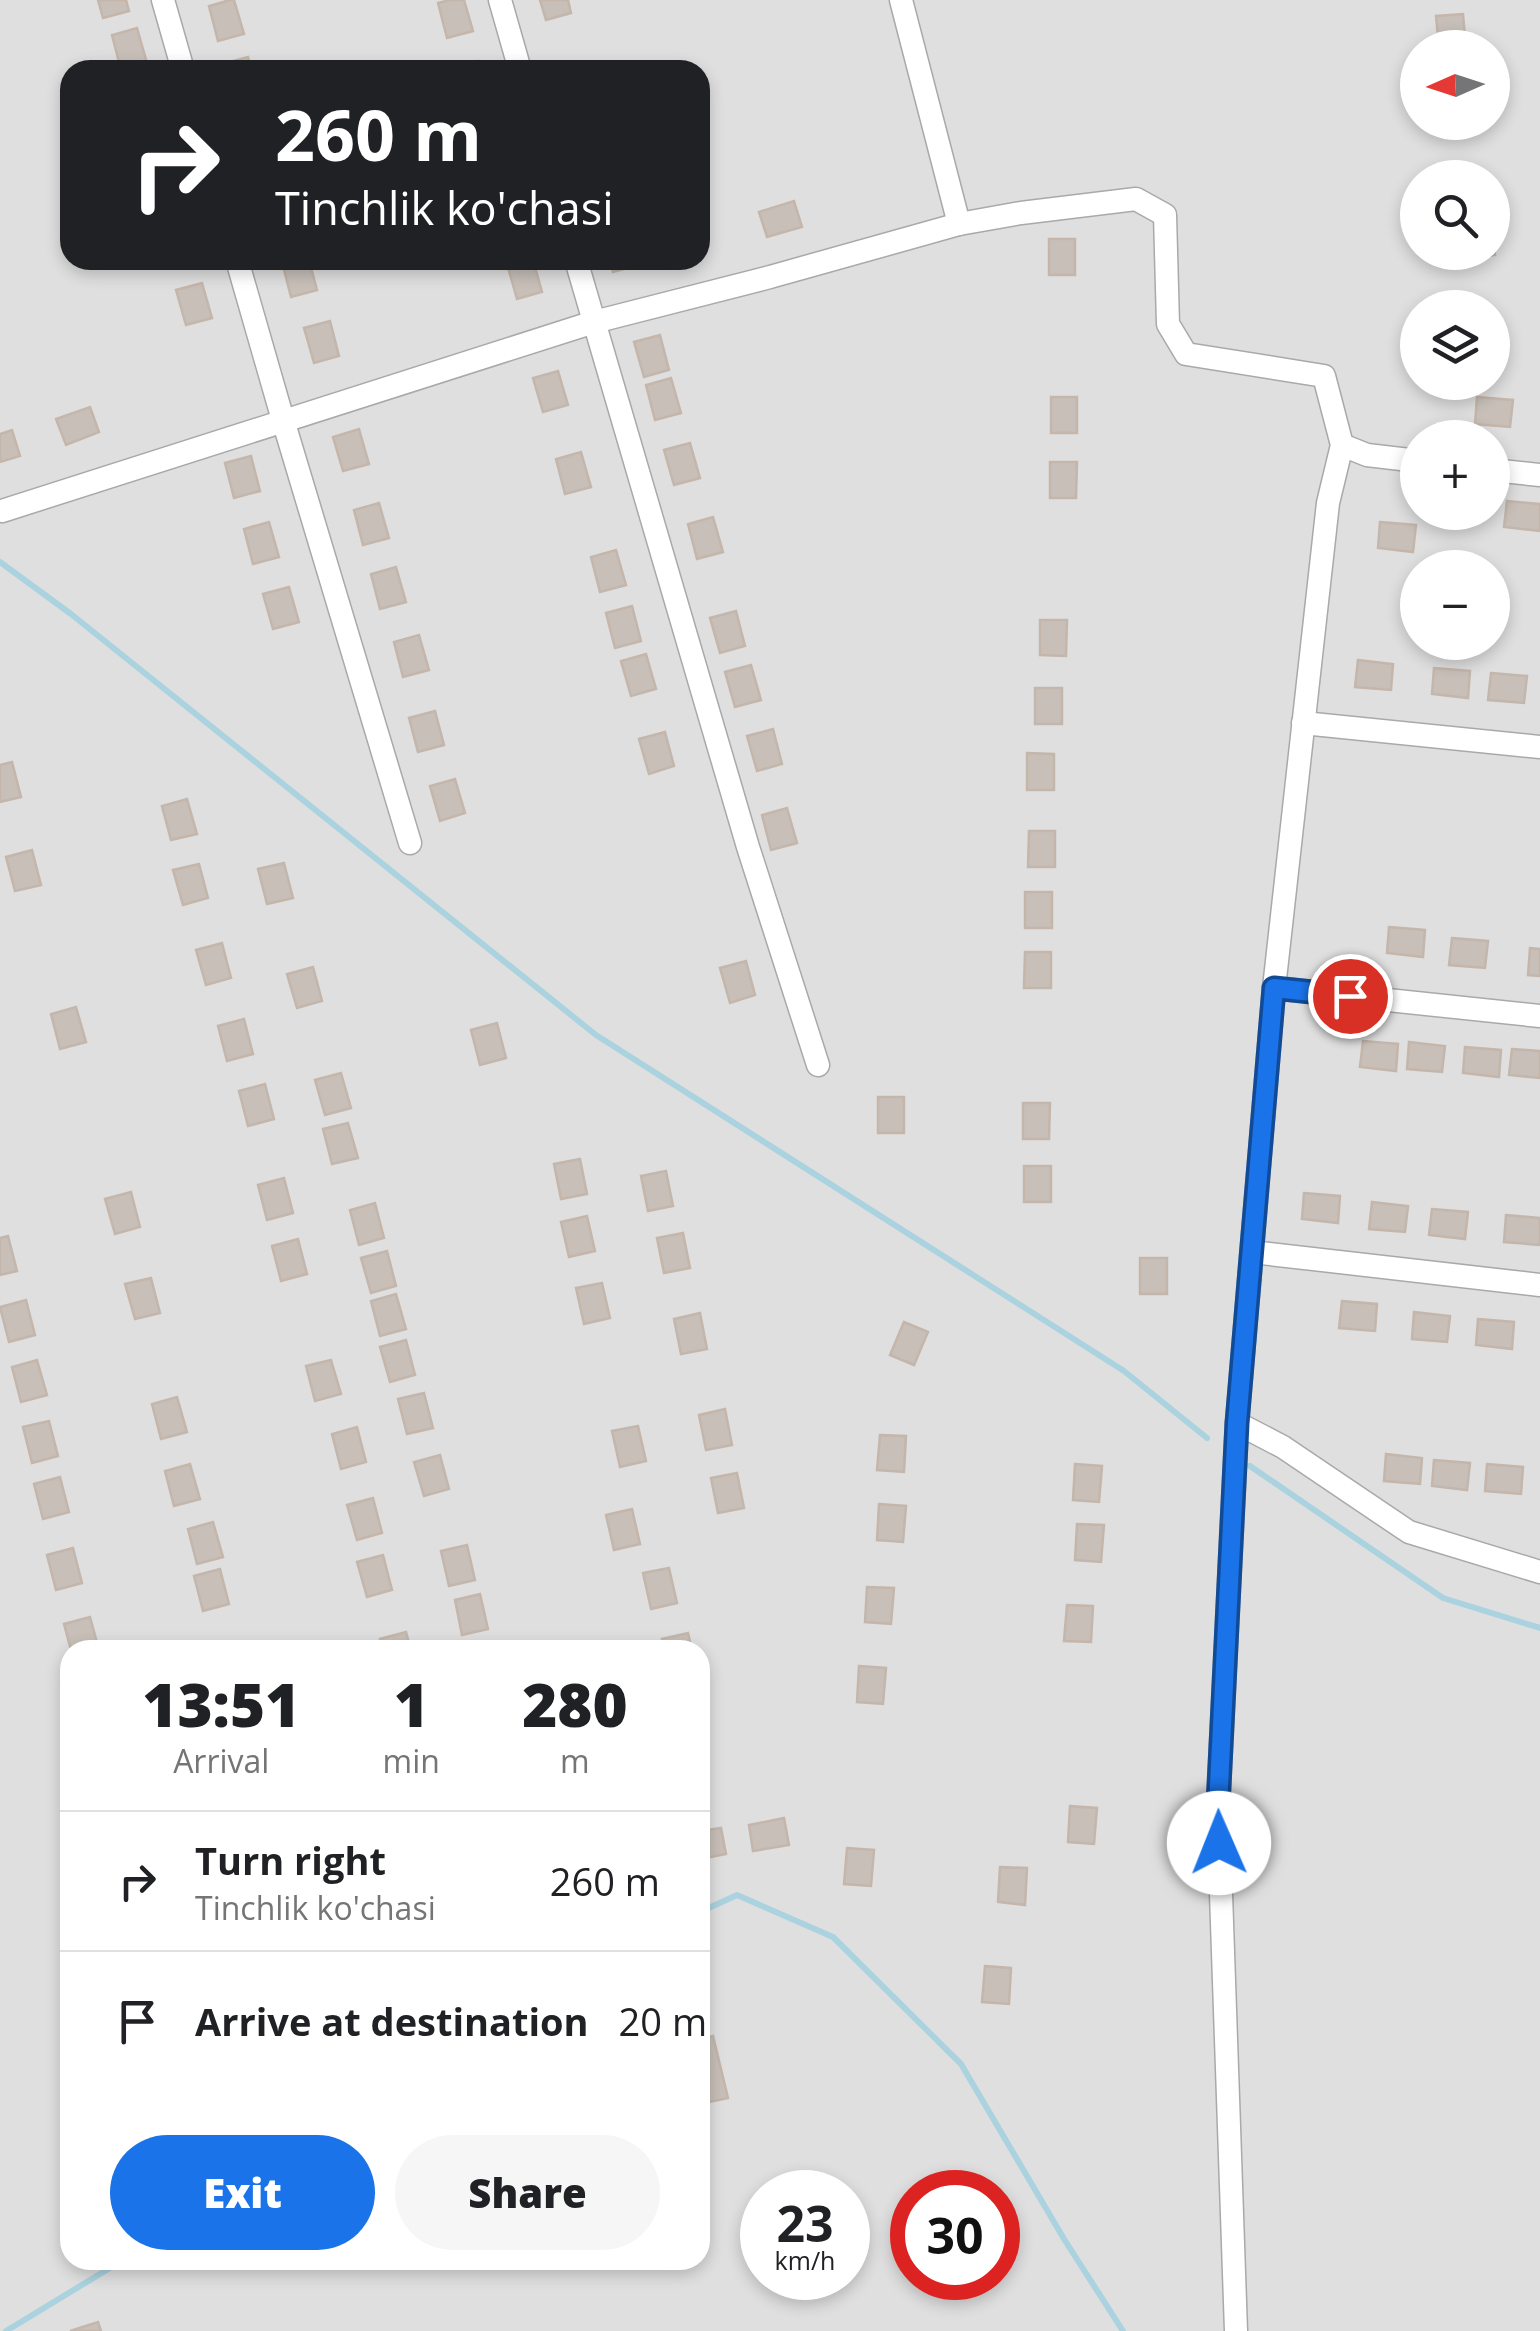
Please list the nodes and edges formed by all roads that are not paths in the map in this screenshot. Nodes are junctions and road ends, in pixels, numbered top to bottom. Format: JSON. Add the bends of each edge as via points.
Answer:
{"nodes":[{"id":1,"x":163,"y":0,"type":"edge"},
{"id":2,"x":500,"y":0,"type":"edge"},
{"id":3,"x":901,"y":0,"type":"edge"},
{"id":4,"x":180,"y":60,"type":"edge"},
{"id":5,"x":517,"y":60,"type":"edge"},
{"id":6,"x":959,"y":224,"type":"junction"},
{"id":7,"x":240,"y":270,"type":"edge"},
{"id":8,"x":579,"y":270,"type":"edge"},
{"id":9,"x":594,"y":322,"type":"junction"},
{"id":10,"x":283,"y":420,"type":"junction"},
{"id":11,"x":1342,"y":445,"type":"junction"},
{"id":12,"x":1400,"y":459,"type":"edge"},
{"id":13,"x":1510,"y":472,"type":"edge"},
{"id":14,"x":1540,"y":475,"type":"edge"},
{"id":15,"x":2,"y":511,"type":"edge"},
{"id":16,"x":1304,"y":723,"type":"junction"},
{"id":17,"x":1540,"y":748,"type":"edge"},
{"id":18,"x":410,"y":843,"type":"dead end"},
{"id":19,"x":1274,"y":988,"type":"junction"},
{"id":20,"x":1540,"y":1016,"type":"edge"},
{"id":21,"x":818,"y":1065,"type":"dead end"},
{"id":22,"x":1252,"y":1252,"type":"junction"},
{"id":23,"x":1540,"y":1284,"type":"edge"},
{"id":24,"x":1237,"y":1423,"type":"junction"},
{"id":25,"x":1540,"y":1572,"type":"edge"},
{"id":26,"x":1236,"y":2331,"type":"edge"}],
"edges":[{"from":1,"to":4,"type":"street"},
{"from":2,"to":5,"type":"street"},
{"from":3,"to":6,"type":"street"},
{"from":6,"to":9,"type":"street"},
{"from":6,"to":11,"type":"street","via":[[1136,199],[1164,214],[1168,324],[1186,354],[1324,376]]},
{"from":7,"to":10,"type":"street"},
{"from":8,"to":9,"type":"street"},
{"from":9,"to":10,"type":"street"},
{"from":9,"to":21,"type":"street"},
{"from":10,"to":15,"type":"street"},
{"from":10,"to":18,"type":"street"},
{"from":11,"to":12,"type":"street"},
{"from":11,"to":16,"type":"street","via":[[1328,502]]},
{"from":13,"to":14,"type":"street"},
{"from":16,"to":17,"type":"street"},
{"from":16,"to":19,"type":"street"},
{"from":19,"to":20,"type":"street"},
{"from":19,"to":22,"type":"street"},
{"from":22,"to":23,"type":"street"},
{"from":22,"to":24,"type":"street"},
{"from":24,"to":25,"type":"street","via":[[1283,1446],[1409,1532]]},
{"from":24,"to":26,"type":"street","via":[[1218,1806]]}]}
